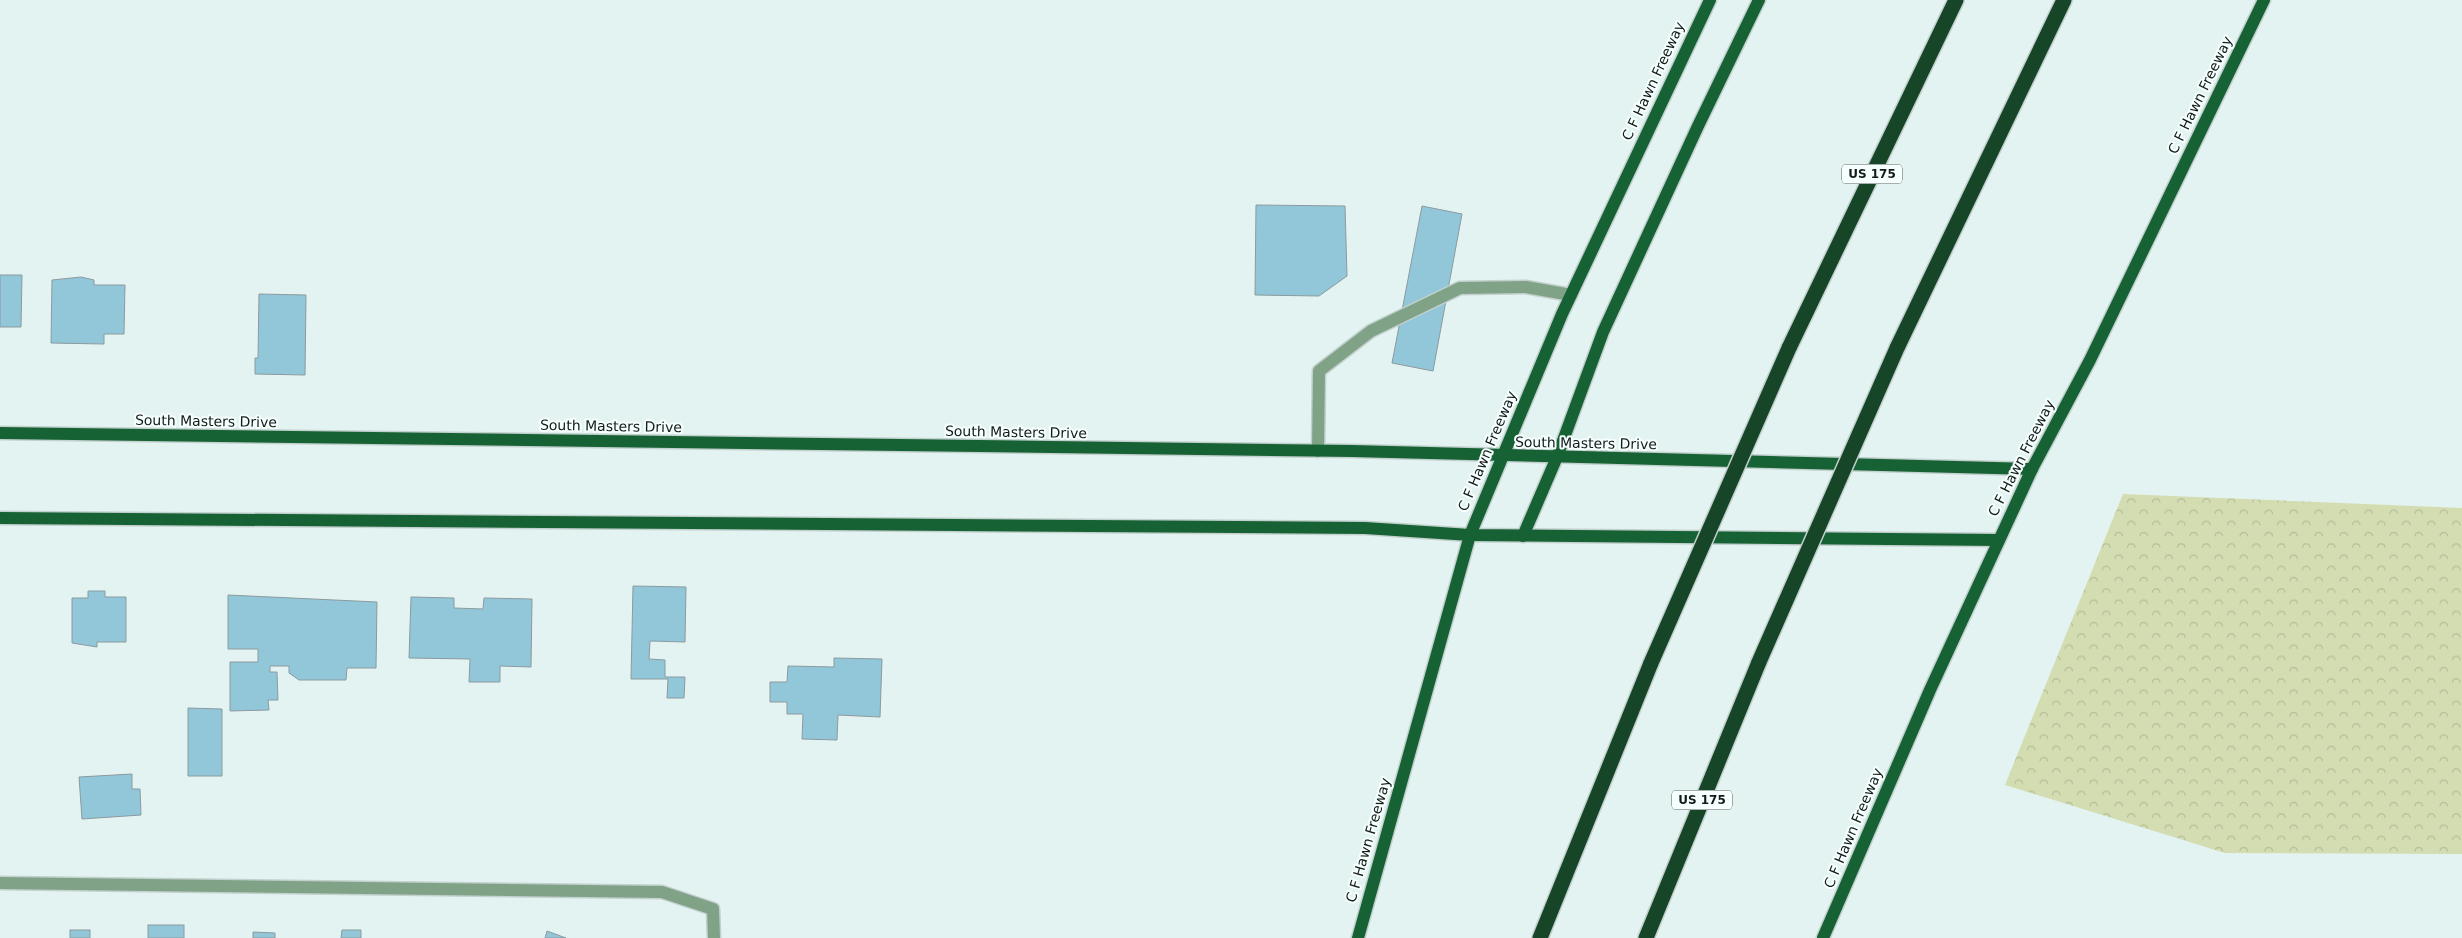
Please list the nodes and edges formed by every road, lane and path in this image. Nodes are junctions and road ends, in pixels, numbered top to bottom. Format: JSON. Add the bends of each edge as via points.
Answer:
{"nodes":[{"id":1,"x":1710,"y":0,"type":"edge"},
{"id":2,"x":1759,"y":0,"type":"edge"},
{"id":3,"x":1956,"y":0,"type":"edge"},
{"id":4,"x":2064,"y":0,"type":"edge"},
{"id":5,"x":2264,"y":0,"type":"edge"},
{"id":6,"x":1571,"y":295,"type":"junction"},
{"id":7,"x":0,"y":433,"type":"edge"},
{"id":8,"x":1318,"y":451,"type":"junction"},
{"id":9,"x":1503,"y":456,"type":"junction"},
{"id":10,"x":1557,"y":457,"type":"junction"},
{"id":11,"x":2032,"y":469,"type":"junction"},
{"id":12,"x":0,"y":518,"type":"edge"},
{"id":13,"x":1470,"y":535,"type":"junction"},
{"id":14,"x":1523,"y":536,"type":"junction"},
{"id":15,"x":1999,"y":540,"type":"junction"},
{"id":16,"x":0,"y":883,"type":"edge"},
{"id":17,"x":714,"y":938,"type":"edge"},
{"id":18,"x":1358,"y":938,"type":"edge"},
{"id":19,"x":1540,"y":938,"type":"edge"},
{"id":20,"x":1646,"y":938,"type":"edge"},
{"id":21,"x":1823,"y":938,"type":"edge"}],
"edges":[{"from":1,"to":6,"type":"main road","name":"C F Hawn Freeway"},
{"from":2,"to":10,"type":"main road","via":[[1603,332]]},
{"from":3,"to":19,"type":"highway","number":"US 175","bridge":true,"via":[[1790,348],[1650,663]]},
{"from":4,"to":20,"type":"highway","number":"US 175","bridge":true,"via":[[1897,348],[1759,662]]},
{"from":5,"to":11,"type":"main road","name":"C F Hawn Freeway","via":[[2090,360]]},
{"from":6,"to":8,"type":"lane","via":[[1526,287],[1460,288],[1372,330],[1319,371]]},
{"from":6,"to":9,"type":"main road","name":"C F Hawn Freeway"},
{"from":7,"to":8,"type":"main road","name":"South Masters Drive"},
{"from":8,"to":9,"type":"main road","name":"South Masters Drive"},
{"from":9,"to":10,"type":"main road","name":"South Masters Drive"},
{"from":9,"to":13,"type":"main road","name":"C F Hawn Freeway"},
{"from":10,"to":11,"type":"main road","name":"South Masters Drive"},
{"from":10,"to":14,"type":"main road"},
{"from":11,"to":15,"type":"main road","name":"C F Hawn Freeway"},
{"from":12,"to":13,"type":"main road","via":[[1365,528]]},
{"from":13,"to":14,"type":"main road"},
{"from":13,"to":18,"type":"main road","name":"C F Hawn Freeway"},
{"from":14,"to":15,"type":"main road"},
{"from":15,"to":21,"type":"main road","name":"C F Hawn Freeway"},
{"from":16,"to":17,"type":"lane","via":[[662,892],[713,909]]}]}
